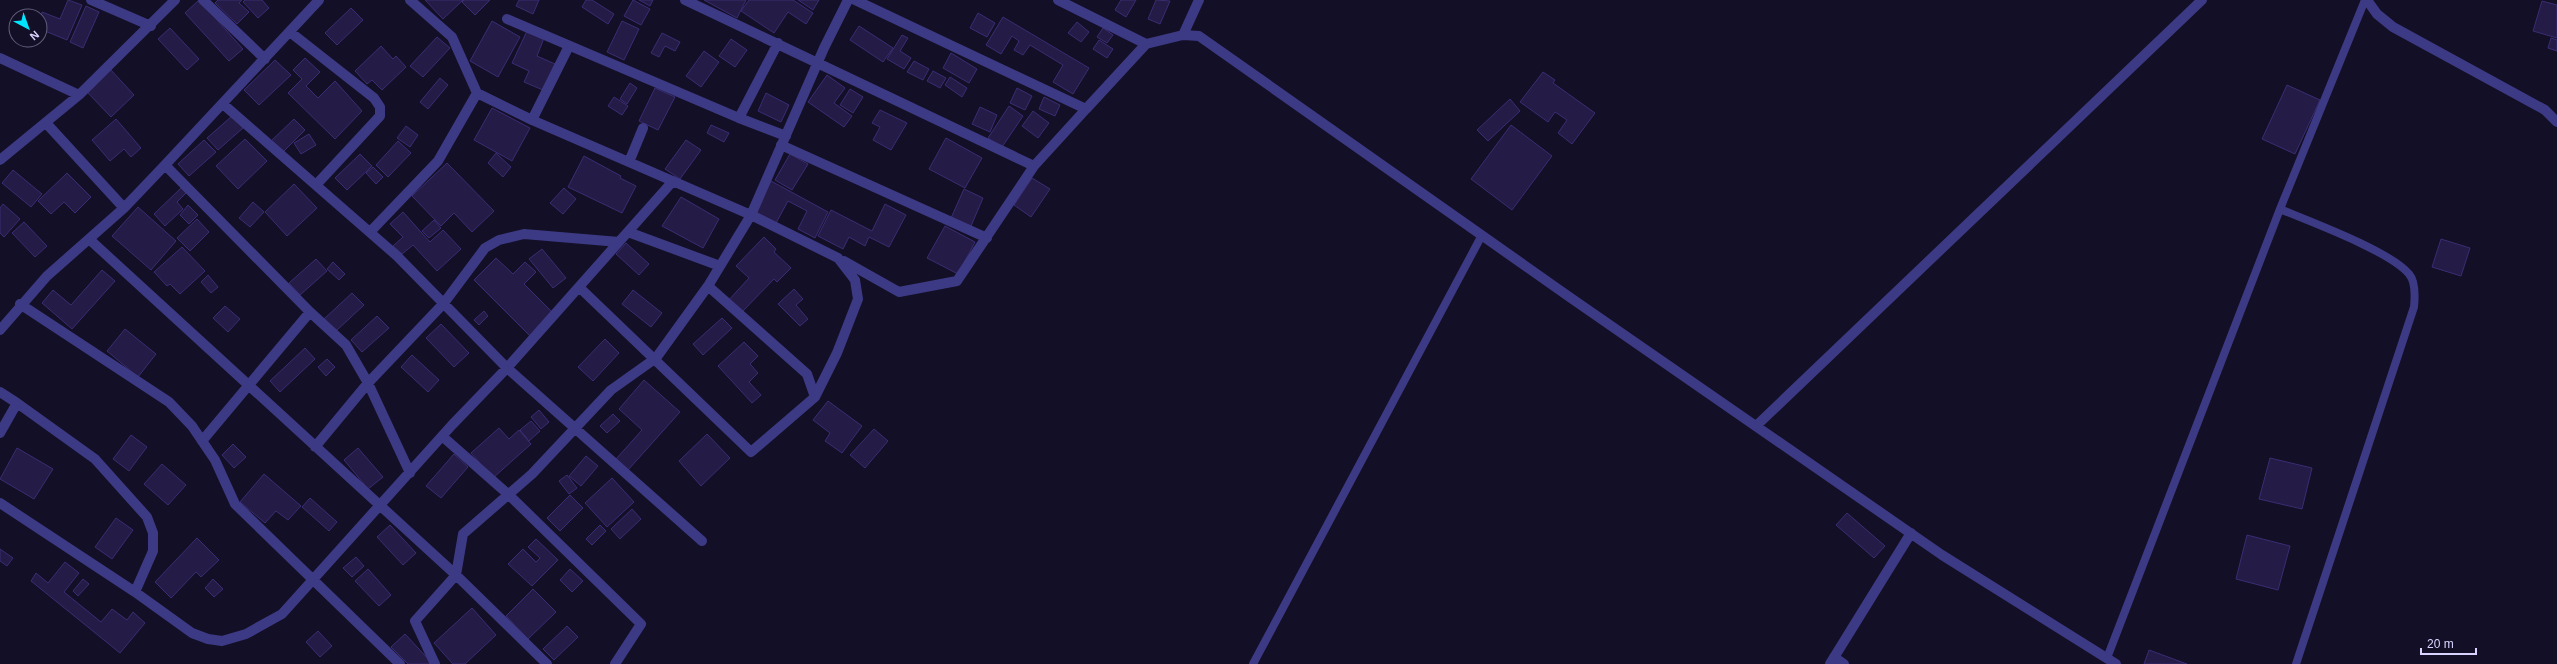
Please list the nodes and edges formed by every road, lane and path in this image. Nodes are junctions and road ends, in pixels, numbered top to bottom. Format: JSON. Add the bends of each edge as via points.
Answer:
{"nodes":[{"id":1,"x":90,"y":0,"type":"edge"},
{"id":2,"x":175,"y":0,"type":"edge"},
{"id":3,"x":203,"y":0,"type":"edge"},
{"id":4,"x":319,"y":0,"type":"edge"},
{"id":5,"x":410,"y":0,"type":"edge"},
{"id":6,"x":685,"y":0,"type":"edge"},
{"id":7,"x":848,"y":0,"type":"edge"},
{"id":8,"x":855,"y":0,"type":"edge"},
{"id":9,"x":1058,"y":0,"type":"edge"},
{"id":10,"x":1199,"y":0,"type":"edge"},
{"id":11,"x":2202,"y":0,"type":"edge"},
{"id":12,"x":2366,"y":0,"type":"edge"},
{"id":13,"x":507,"y":19,"type":"dead end"},
{"id":14,"x":151,"y":26,"type":"junction"},
{"id":15,"x":290,"y":32,"type":"junction"},
{"id":16,"x":1183,"y":35,"type":"junction"},
{"id":17,"x":778,"y":43,"type":"junction"},
{"id":18,"x":1146,"y":44,"type":"junction"},
{"id":19,"x":569,"y":46,"type":"junction"},
{"id":20,"x":0,"y":58,"type":"edge"},
{"id":21,"x":265,"y":59,"type":"junction"},
{"id":22,"x":818,"y":62,"type":"junction"},
{"id":23,"x":477,"y":93,"type":"junction"},
{"id":24,"x":79,"y":95,"type":"junction"},
{"id":25,"x":223,"y":104,"type":"junction"},
{"id":26,"x":1086,"y":109,"type":"junction"},
{"id":27,"x":739,"y":118,"type":"junction"},
{"id":28,"x":532,"y":120,"type":"junction"},
{"id":29,"x":2557,"y":122,"type":"edge"},
{"id":30,"x":46,"y":123,"type":"junction"},
{"id":31,"x":643,"y":128,"type":"dead end"},
{"id":32,"x":784,"y":141,"type":"junction"},
{"id":33,"x":0,"y":160,"type":"edge"},
{"id":34,"x":629,"y":162,"type":"junction"},
{"id":35,"x":165,"y":165,"type":"junction"},
{"id":36,"x":1034,"y":166,"type":"junction"},
{"id":37,"x":673,"y":181,"type":"junction"},
{"id":38,"x":316,"y":185,"type":"junction"},
{"id":39,"x":124,"y":208,"type":"junction"},
{"id":40,"x":2280,"y":209,"type":"junction"},
{"id":41,"x":751,"y":215,"type":"junction"},
{"id":42,"x":370,"y":232,"type":"junction"},
{"id":43,"x":628,"y":232,"type":"junction"},
{"id":44,"x":1482,"y":235,"type":"junction"},
{"id":45,"x":987,"y":238,"type":"junction"},
{"id":46,"x":89,"y":239,"type":"junction"},
{"id":47,"x":619,"y":242,"type":"junction"},
{"id":48,"x":838,"y":258,"type":"junction"},
{"id":49,"x":720,"y":266,"type":"junction"},
{"id":50,"x":708,"y":286,"type":"junction"},
{"id":51,"x":579,"y":287,"type":"junction"},
{"id":52,"x":444,"y":303,"type":"junction"},
{"id":53,"x":20,"y":304,"type":"junction"},
{"id":54,"x":310,"y":312,"type":"junction"},
{"id":55,"x":0,"y":330,"type":"edge"},
{"id":56,"x":656,"y":358,"type":"junction"},
{"id":57,"x":507,"y":368,"type":"junction"},
{"id":58,"x":368,"y":383,"type":"junction"},
{"id":59,"x":249,"y":386,"type":"junction"},
{"id":60,"x":0,"y":392,"type":"edge"},
{"id":61,"x":814,"y":397,"type":"junction"},
{"id":62,"x":17,"y":403,"type":"junction"},
{"id":63,"x":1756,"y":426,"type":"junction"},
{"id":64,"x":574,"y":427,"type":"junction"},
{"id":65,"x":0,"y":433,"type":"edge"},
{"id":66,"x":442,"y":436,"type":"junction"},
{"id":67,"x":202,"y":441,"type":"junction"},
{"id":68,"x":315,"y":447,"type":"junction"},
{"id":69,"x":410,"y":473,"type":"junction"},
{"id":70,"x":509,"y":496,"type":"junction"},
{"id":71,"x":0,"y":503,"type":"edge"},
{"id":72,"x":380,"y":506,"type":"junction"},
{"id":73,"x":1911,"y":533,"type":"junction"},
{"id":74,"x":702,"y":541,"type":"dead end"},
{"id":75,"x":456,"y":575,"type":"junction"},
{"id":76,"x":313,"y":580,"type":"junction"},
{"id":77,"x":135,"y":592,"type":"junction"},
{"id":78,"x":2107,"y":658,"type":"junction"},
{"id":79,"x":1832,"y":661,"type":"edge"},
{"id":80,"x":400,"y":664,"type":"edge"},
{"id":81,"x":435,"y":664,"type":"edge"},
{"id":82,"x":547,"y":664,"type":"edge"},
{"id":83,"x":615,"y":664,"type":"edge"},
{"id":84,"x":1253,"y":664,"type":"edge"},
{"id":85,"x":1844,"y":664,"type":"edge"},
{"id":86,"x":2116,"y":664,"type":"edge"},
{"id":87,"x":2296,"y":664,"type":"edge"}],
"edges":[{"from":1,"to":14,"type":"street"},
{"from":2,"to":14,"type":"street"},
{"from":3,"to":21,"type":"street"},
{"from":4,"to":15,"type":"street"},
{"from":5,"to":23,"type":"street","via":[[452,37]]},
{"from":6,"to":17,"type":"street"},
{"from":7,"to":22,"type":"street"},
{"from":8,"to":26,"type":"street"},
{"from":9,"to":18,"type":"street"},
{"from":10,"to":16,"type":"street"},
{"from":11,"to":63,"type":"street"},
{"from":12,"to":29,"type":"street","via":[[2377,14],[2393,27],[2545,110]]},
{"from":12,"to":40,"type":"lane"},
{"from":13,"to":19,"type":"street"},
{"from":14,"to":24,"type":"street"},
{"from":15,"to":21,"type":"street"},
{"from":15,"to":38,"type":"street","via":[[374,98],[380,107],[380,116]]},
{"from":16,"to":18,"type":"street"},
{"from":16,"to":44,"type":"street","via":[[1199,36]]},
{"from":17,"to":22,"type":"street"},
{"from":17,"to":27,"type":"street"},
{"from":18,"to":26,"type":"street"},
{"from":19,"to":27,"type":"street"},
{"from":19,"to":28,"type":"street"},
{"from":20,"to":24,"type":"street"},
{"from":21,"to":25,"type":"street"},
{"from":22,"to":32,"type":"street"},
{"from":22,"to":36,"type":"street"},
{"from":23,"to":28,"type":"street"},
{"from":23,"to":42,"type":"street","via":[[438,161]]},
{"from":24,"to":30,"type":"street"},
{"from":25,"to":35,"type":"street"},
{"from":25,"to":38,"type":"street"},
{"from":26,"to":36,"type":"street"},
{"from":27,"to":32,"type":"street"},
{"from":28,"to":34,"type":"street"},
{"from":30,"to":33,"type":"street"},
{"from":30,"to":39,"type":"street"},
{"from":31,"to":34,"type":"street"},
{"from":32,"to":41,"type":"street"},
{"from":32,"to":45,"type":"street"},
{"from":34,"to":37,"type":"street"},
{"from":35,"to":39,"type":"street"},
{"from":35,"to":54,"type":"street"},
{"from":36,"to":45,"type":"street"},
{"from":37,"to":41,"type":"street"},
{"from":37,"to":43,"type":"street"},
{"from":38,"to":42,"type":"street"},
{"from":39,"to":46,"type":"street"},
{"from":40,"to":78,"type":"lane"},
{"from":40,"to":87,"type":"lane","via":[[2395,261],[2410,275],[2415,294],[2414,307]]},
{"from":41,"to":48,"type":"street"},
{"from":41,"to":49,"type":"street"},
{"from":42,"to":52,"type":"street"},
{"from":43,"to":47,"type":"street"},
{"from":43,"to":49,"type":"street"},
{"from":44,"to":63,"type":"street"},
{"from":44,"to":84,"type":"lane"},
{"from":45,"to":48,"type":"street","via":[[957,281],[899,292]]},
{"from":46,"to":53,"type":"street"},
{"from":46,"to":59,"type":"street"},
{"from":47,"to":51,"type":"street"},
{"from":47,"to":52,"type":"street","via":[[524,234],[499,240],[485,248]]},
{"from":48,"to":61,"type":"street","via":[[855,280],[858,299],[837,353]]},
{"from":49,"to":50,"type":"street"},
{"from":50,"to":56,"type":"street"},
{"from":50,"to":61,"type":"street","via":[[807,374]]},
{"from":51,"to":56,"type":"street"},
{"from":51,"to":57,"type":"street"},
{"from":52,"to":57,"type":"street"},
{"from":52,"to":58,"type":"street"},
{"from":53,"to":55,"type":"street"},
{"from":53,"to":67,"type":"street","via":[[169,402],[192,426]]},
{"from":54,"to":58,"type":"street","via":[[346,345]]},
{"from":54,"to":59,"type":"street"},
{"from":56,"to":61,"type":"street","via":[[751,452]]},
{"from":56,"to":64,"type":"street","via":[[611,390]]},
{"from":57,"to":64,"type":"street"},
{"from":57,"to":66,"type":"street"},
{"from":58,"to":68,"type":"street"},
{"from":58,"to":69,"type":"street"},
{"from":59,"to":67,"type":"street"},
{"from":59,"to":68,"type":"street"},
{"from":60,"to":62,"type":"street"},
{"from":62,"to":65,"type":"street"},
{"from":62,"to":77,"type":"street","via":[[94,459],[147,517],[153,533],[153,551]]},
{"from":63,"to":73,"type":"street"},
{"from":64,"to":70,"type":"street"},
{"from":64,"to":74,"type":"street"},
{"from":66,"to":69,"type":"street"},
{"from":66,"to":70,"type":"street"},
{"from":67,"to":76,"type":"street","via":[[235,504]]},
{"from":68,"to":72,"type":"street"},
{"from":69,"to":72,"type":"street"},
{"from":70,"to":75,"type":"street","via":[[463,534]]},
{"from":70,"to":83,"type":"street","via":[[641,624]]},
{"from":71,"to":77,"type":"street"},
{"from":72,"to":75,"type":"street"},
{"from":72,"to":76,"type":"street"},
{"from":73,"to":78,"type":"street"},
{"from":73,"to":79,"type":"street"},
{"from":75,"to":81,"type":"street","via":[[415,621]]},
{"from":75,"to":82,"type":"street"},
{"from":76,"to":77,"type":"street","via":[[282,614],[246,634],[222,641],[192,633]]},
{"from":76,"to":80,"type":"street"},
{"from":78,"to":86,"type":"street"},
{"from":79,"to":85,"type":"street"}]}
